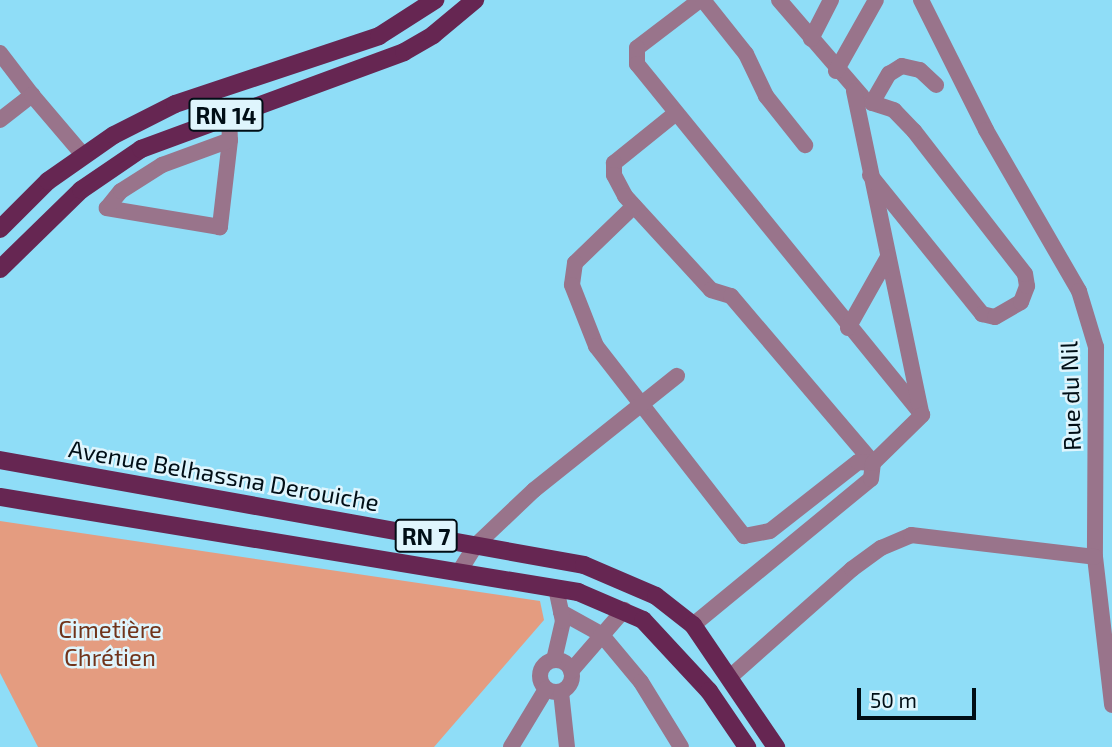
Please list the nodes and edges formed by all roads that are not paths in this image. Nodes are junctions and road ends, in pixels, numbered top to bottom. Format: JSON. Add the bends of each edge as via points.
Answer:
{"nodes":[{"id":1,"x":435,"y":0,"type":"edge"},
{"id":2,"x":475,"y":0,"type":"edge"},
{"id":3,"x":701,"y":0,"type":"edge"},
{"id":4,"x":831,"y":0,"type":"edge"},
{"id":5,"x":876,"y":0,"type":"edge"},
{"id":6,"x":921,"y":0,"type":"edge"},
{"id":7,"x":788,"y":4,"type":"edge"},
{"id":8,"x":811,"y":39,"type":"junction"},
{"id":9,"x":0,"y":53,"type":"edge"},
{"id":10,"x":836,"y":71,"type":"junction"},
{"id":11,"x":936,"y":85,"type":"dead end"},
{"id":12,"x":854,"y":91,"type":"junction"},
{"id":13,"x":32,"y":95,"type":"junction"},
{"id":14,"x":872,"y":103,"type":"junction"},
{"id":15,"x":676,"y":113,"type":"junction"},
{"id":16,"x":229,"y":114,"type":"junction"},
{"id":17,"x":0,"y":120,"type":"edge"},
{"id":18,"x":230,"y":140,"type":"junction"},
{"id":19,"x":805,"y":145,"type":"dead end"},
{"id":20,"x":84,"y":156,"type":"junction"},
{"id":21,"x":870,"y":175,"type":"junction"},
{"id":22,"x":634,"y":206,"type":"junction"},
{"id":23,"x":0,"y":229,"type":"edge"},
{"id":24,"x":888,"y":257,"type":"junction"},
{"id":25,"x":0,"y":269,"type":"edge"},
{"id":26,"x":848,"y":328,"type":"junction"},
{"id":27,"x":1112,"y":339,"type":"edge"},
{"id":28,"x":1096,"y":347,"type":"junction"},
{"id":29,"x":677,"y":376,"type":"dead end"},
{"id":30,"x":641,"y":405,"type":"junction"},
{"id":31,"x":922,"y":415,"type":"junction"},
{"id":32,"x":0,"y":460,"type":"edge"},
{"id":33,"x":873,"y":463,"type":"junction"},
{"id":34,"x":0,"y":497,"type":"edge"},
{"id":35,"x":476,"y":545,"type":"junction"},
{"id":36,"x":1095,"y":557,"type":"junction"},
{"id":37,"x":459,"y":572,"type":"junction"},
{"id":38,"x":556,"y":588,"type":"junction"},
{"id":39,"x":624,"y":610,"type":"junction"},
{"id":40,"x":561,"y":612,"type":"junction"},
{"id":41,"x":693,"y":625,"type":"junction"},
{"id":42,"x":601,"y":634,"type":"junction"},
{"id":43,"x":554,"y":660,"type":"junction"},
{"id":44,"x":571,"y":671,"type":"junction"},
{"id":45,"x":730,"y":677,"type":"junction"},
{"id":46,"x":554,"y":690,"type":"junction"},
{"id":47,"x":1112,"y":705,"type":"edge"},
{"id":48,"x":511,"y":747,"type":"edge"},
{"id":49,"x":567,"y":747,"type":"edge"},
{"id":50,"x":681,"y":747,"type":"edge"},
{"id":51,"x":747,"y":747,"type":"edge"},
{"id":52,"x":776,"y":747,"type":"edge"}],
"edges":[{"from":1,"to":20,"type":"main road","number":"RN 14","via":[[379,36],[175,104]]},
{"from":2,"to":16,"type":"main road","number":"RN 14","via":[[404,52]]},
{"from":3,"to":15,"type":"street","via":[[637,48],[637,64]]},
{"from":3,"to":19,"type":"street","via":[[746,54],[766,96]]},
{"from":4,"to":8,"type":"street"},
{"from":5,"to":10,"type":"street"},
{"from":6,"to":28,"type":"street","name":"Rue du Nil","via":[[986,130],[1079,291]]},
{"from":7,"to":8,"type":"street"},
{"from":8,"to":10,"type":"street"},
{"from":9,"to":13,"type":"street"},
{"from":10,"to":12,"type":"street"},
{"from":11,"to":14,"type":"street","via":[[920,70],[902,66],[889,74]]},
{"from":12,"to":14,"type":"street"},
{"from":12,"to":21,"type":"street"},
{"from":13,"to":17,"type":"street"},
{"from":13,"to":20,"type":"street"},
{"from":14,"to":21,"type":"street","via":[[894,110],[914,131],[1025,274],[1027,286],[1021,302],[995,317],[975,309]]},
{"from":15,"to":22,"type":"street","via":[[614,163],[614,175]]},
{"from":15,"to":26,"type":"street"},
{"from":16,"to":18,"type":"street"},
{"from":16,"to":25,"type":"main road","number":"RN 14","via":[[167,136],[113,166],[47,219]]},
{"from":18,"to":18,"type":"street","via":[[220,227],[107,208],[121,191],[162,165]]},
{"from":20,"to":23,"type":"main road","number":"RN 14","via":[[48,180]]},
{"from":21,"to":24,"type":"street"},
{"from":22,"to":30,"type":"street","via":[[575,263],[572,285],[596,346]]},
{"from":22,"to":33,"type":"street","via":[[711,290],[731,296]]},
{"from":24,"to":26,"type":"street"},
{"from":24,"to":31,"type":"street"},
{"from":26,"to":31,"type":"street"},
{"from":27,"to":28,"type":"street"},
{"from":28,"to":36,"type":"street","name":"Rue du Nil"},
{"from":29,"to":30,"type":"street"},
{"from":30,"to":33,"type":"street","via":[[744,536],[770,531],[858,462]]},
{"from":30,"to":35,"type":"street","via":[[534,490]]},
{"from":31,"to":33,"type":"street"},
{"from":32,"to":35,"type":"main road","name":"Avenue Belhassna Derouiche","number":"RN 7"},
{"from":33,"to":41,"type":"street","via":[[871,479]]},
{"from":34,"to":37,"type":"main road","number":"RN 7"},
{"from":35,"to":37,"type":"street"},
{"from":35,"to":41,"type":"main road","name":"Avenue Belhassna Derouiche","number":"RN 7","via":[[584,565],[656,596]]},
{"from":36,"to":45,"type":"street","via":[[911,535],[881,548],[852,569]]},
{"from":36,"to":47,"type":"street","name":"Rue du Nil"},
{"from":37,"to":38,"type":"main road","number":"RN 7"},
{"from":38,"to":39,"type":"main road","number":"RN 7"},
{"from":38,"to":40,"type":"street"},
{"from":39,"to":42,"type":"street"},
{"from":39,"to":51,"type":"main road","number":"RN 7","via":[[669,644],[709,691]]},
{"from":40,"to":42,"type":"street"},
{"from":40,"to":43,"type":"street"},
{"from":41,"to":45,"type":"main road","name":"Avenue Belhassna Derouiche","number":"RN 7"},
{"from":42,"to":44,"type":"street"},
{"from":42,"to":50,"type":"street","via":[[641,682]]},
{"from":43,"to":44,"type":"street","via":[[564,662]]},
{"from":43,"to":46,"type":"street","via":[[544,665],[540,675]]},
{"from":44,"to":46,"type":"street","via":[[572,681]]},
{"from":45,"to":52,"type":"main road","name":"Avenue Belhassna Derouiche","number":"RN 7"},
{"from":46,"to":48,"type":"street"},
{"from":46,"to":49,"type":"street"}]}
